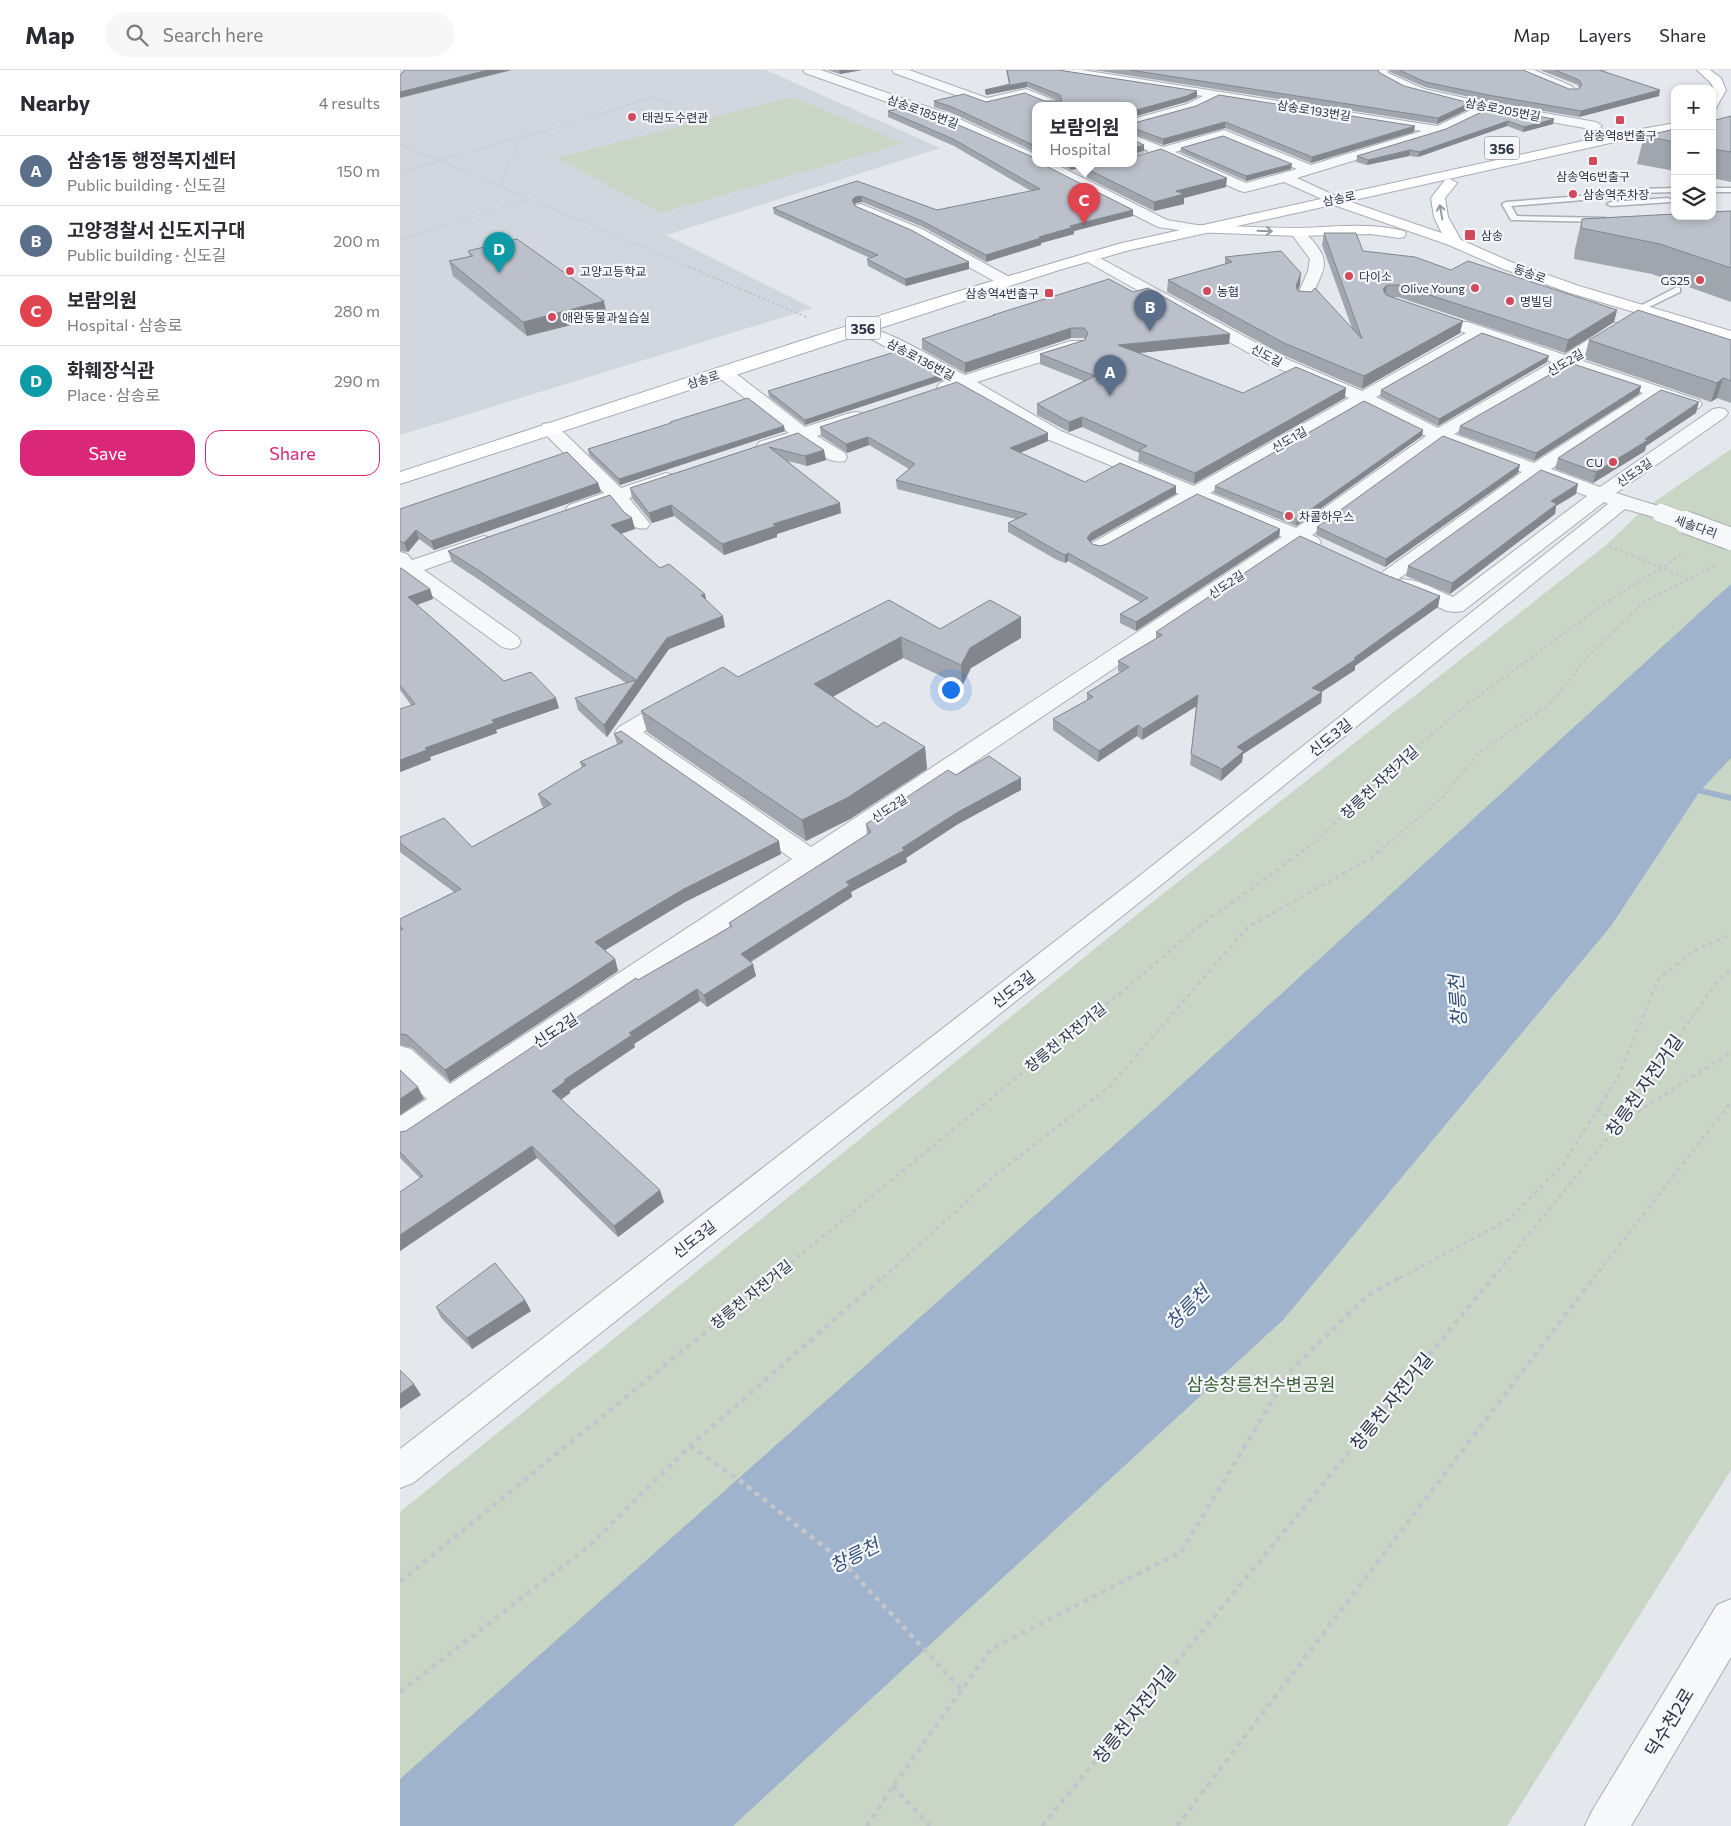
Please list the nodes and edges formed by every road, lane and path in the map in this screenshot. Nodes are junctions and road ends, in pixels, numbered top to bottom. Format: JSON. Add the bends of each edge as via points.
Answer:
{"nodes":[{"id":1,"x":809,"y":70,"type":"edge"},
{"id":2,"x":898,"y":70,"type":"edge"},
{"id":3,"x":1059,"y":70,"type":"edge"},
{"id":4,"x":1524,"y":70,"type":"edge"},
{"id":5,"x":1703,"y":70,"type":"edge"},
{"id":6,"x":1715,"y":70,"type":"edge"},
{"id":7,"x":1406,"y":71,"type":"edge"},
{"id":8,"x":850,"y":72,"type":"dead end"},
{"id":9,"x":1382,"y":73,"type":"edge"},
{"id":10,"x":1731,"y":76,"type":"edge"},
{"id":11,"x":828,"y":78,"type":"junction"},
{"id":12,"x":1229,"y":85,"type":"edge"},
{"id":13,"x":1573,"y":90,"type":"edge"},
{"id":14,"x":1218,"y":94,"type":"junction"},
{"id":15,"x":1716,"y":98,"type":"edge"},
{"id":16,"x":1048,"y":102,"type":"edge"},
{"id":17,"x":1730,"y":103,"type":"edge"},
{"id":18,"x":677,"y":104,"type":"dead end"},
{"id":19,"x":1716,"y":105,"type":"edge"},
{"id":20,"x":1487,"y":107,"type":"junction"},
{"id":21,"x":1592,"y":112,"type":"edge"},
{"id":22,"x":582,"y":118,"type":"junction"},
{"id":23,"x":1137,"y":123,"type":"edge"},
{"id":24,"x":1614,"y":123,"type":"dead end"},
{"id":25,"x":1569,"y":127,"type":"junction"},
{"id":26,"x":1671,"y":127,"type":"edge"},
{"id":27,"x":1439,"y":130,"type":"junction"},
{"id":28,"x":1137,"y":141,"type":"edge"},
{"id":29,"x":1671,"y":141,"type":"edge"},
{"id":30,"x":400,"y":144,"type":"edge"},
{"id":31,"x":1032,"y":148,"type":"edge"},
{"id":32,"x":1018,"y":151,"type":"junction"},
{"id":33,"x":1163,"y":152,"type":"junction"},
{"id":34,"x":1032,"y":158,"type":"edge"},
{"id":35,"x":1137,"y":159,"type":"edge"},
{"id":36,"x":1052,"y":167,"type":"edge"},
{"id":37,"x":1309,"y":169,"type":"junction"},
{"id":38,"x":1413,"y":170,"type":"dead end"},
{"id":39,"x":400,"y":172,"type":"edge"},
{"id":40,"x":1088,"y":172,"type":"edge"},
{"id":41,"x":1071,"y":176,"type":"junction"},
{"id":42,"x":1285,"y":177,"type":"junction"},
{"id":43,"x":1450,"y":183,"type":"junction"},
{"id":44,"x":500,"y":186,"type":"junction"},
{"id":45,"x":1671,"y":190,"type":"edge"},
{"id":46,"x":1716,"y":190,"type":"edge"},
{"id":47,"x":1731,"y":190,"type":"edge"},
{"id":48,"x":530,"y":199,"type":"junction"},
{"id":49,"x":1333,"y":200,"type":"junction"},
{"id":50,"x":1557,"y":200,"type":"junction"},
{"id":51,"x":1671,"y":200,"type":"edge"},
{"id":52,"x":861,"y":208,"type":"edge"},
{"id":53,"x":1607,"y":219,"type":"edge"},
{"id":54,"x":1198,"y":229,"type":"junction"},
{"id":55,"x":1297,"y":232,"type":"junction"},
{"id":56,"x":400,"y":236,"type":"edge"},
{"id":57,"x":1454,"y":242,"type":"junction"},
{"id":58,"x":1089,"y":257,"type":"junction"},
{"id":59,"x":1007,"y":282,"type":"junction"},
{"id":60,"x":1677,"y":290,"type":"edge"},
{"id":61,"x":1304,"y":299,"type":"edge"},
{"id":62,"x":1640,"y":308,"type":"junction"},
{"id":63,"x":1444,"y":320,"type":"edge"},
{"id":64,"x":856,"y":330,"type":"junction"},
{"id":65,"x":1479,"y":332,"type":"junction"},
{"id":66,"x":1731,"y":336,"type":"edge"},
{"id":67,"x":1078,"y":344,"type":"edge"},
{"id":68,"x":1567,"y":361,"type":"junction"},
{"id":69,"x":723,"y":372,"type":"junction"},
{"id":70,"x":964,"y":381,"type":"junction"},
{"id":71,"x":1656,"y":392,"type":"junction"},
{"id":72,"x":928,"y":393,"type":"edge"},
{"id":73,"x":1360,"y":397,"type":"junction"},
{"id":74,"x":874,"y":411,"type":"edge"},
{"id":75,"x":549,"y":428,"type":"junction"},
{"id":76,"x":802,"y":434,"type":"junction"},
{"id":77,"x":1439,"y":435,"type":"junction"},
{"id":78,"x":746,"y":452,"type":"edge"},
{"id":79,"x":838,"y":457,"type":"dead end"},
{"id":80,"x":1537,"y":470,"type":"junction"},
{"id":81,"x":682,"y":474,"type":"edge"},
{"id":82,"x":400,"y":478,"type":"edge"},
{"id":83,"x":1195,"y":494,"type":"junction"},
{"id":84,"x":617,"y":495,"type":"junction"},
{"id":85,"x":1611,"y":499,"type":"junction"},
{"id":86,"x":1661,"y":513,"type":"joint"},
{"id":87,"x":562,"y":514,"type":"edge"},
{"id":88,"x":640,"y":524,"type":"dead end"},
{"id":89,"x":499,"y":536,"type":"edge"},
{"id":90,"x":1298,"y":536,"type":"junction"},
{"id":91,"x":1580,"y":537,"type":"junction"},
{"id":92,"x":1731,"y":539,"type":"edge"},
{"id":93,"x":1099,"y":547,"type":"edge"},
{"id":94,"x":1324,"y":548,"type":"edge"},
{"id":95,"x":1683,"y":552,"type":"dead end"},
{"id":96,"x":1722,"y":561,"type":"dead end"},
{"id":97,"x":403,"y":566,"type":"edge"},
{"id":98,"x":1662,"y":568,"type":"junction"},
{"id":99,"x":1687,"y":578,"type":"junction"},
{"id":100,"x":510,"y":642,"type":"dead end"},
{"id":101,"x":690,"y":695,"type":"edge"},
{"id":102,"x":812,"y":860,"type":"junction"},
{"id":103,"x":1731,"y":934,"type":"edge"},
{"id":104,"x":1731,"y":968,"type":"edge"},
{"id":105,"x":1731,"y":1052,"type":"edge"},
{"id":106,"x":401,"y":1057,"type":"dead end"},
{"id":107,"x":448,"y":1100,"type":"junction"},
{"id":108,"x":1731,"y":1102,"type":"edge"},
{"id":109,"x":1598,"y":1110,"type":"junction"},
{"id":110,"x":1619,"y":1124,"type":"junction"},
{"id":111,"x":400,"y":1132,"type":"edge"},
{"id":112,"x":690,"y":1446,"type":"junction"},
{"id":113,"x":400,"y":1471,"type":"edge"},
{"id":114,"x":400,"y":1582,"type":"edge"},
{"id":115,"x":1731,"y":1618,"type":"edge"},
{"id":116,"x":962,"y":1690,"type":"junction"},
{"id":117,"x":400,"y":1692,"type":"edge"},
{"id":118,"x":892,"y":1786,"type":"junction"},
{"id":119,"x":867,"y":1826,"type":"edge"},
{"id":120,"x":930,"y":1826,"type":"edge"},
{"id":121,"x":1042,"y":1826,"type":"edge"},
{"id":122,"x":1177,"y":1826,"type":"edge"},
{"id":123,"x":1607,"y":1826,"type":"edge"}],
"edges":[{"from":1,"to":11,"type":"street","name":"삼송로185번길"},
{"from":2,"to":16,"type":"street","via":[[986,102],[1026,93]]},
{"from":3,"to":14,"type":"street","name":"삼송로193번길","via":[[1188,85]]},
{"from":4,"to":13,"type":"street"},
{"from":5,"to":15,"type":"main road","via":[[1717,81],[1720,90]]},
{"from":6,"to":10,"type":"main road"},
{"from":7,"to":9,"type":"street","name":"삼송로205번길"},
{"from":8,"to":11,"type":"street"},
{"from":9,"to":20,"type":"street","name":"삼송로205번길","via":[[1420,92]]},
{"from":11,"to":32,"type":"street","name":"삼송로185번길","via":[[946,118]]},
{"from":12,"to":14,"type":"street"},
{"from":14,"to":23,"type":"street","via":[[1191,107]]},
{"from":14,"to":27,"type":"street","name":"삼송로193번길"},
{"from":17,"to":19,"type":"main road"},
{"from":18,"to":22,"type":"path","via":[[652,97]]},
{"from":20,"to":25,"type":"street","name":"삼송로205번길"},
{"from":20,"to":27,"type":"street"},
{"from":21,"to":25,"type":"street"},
{"from":22,"to":39,"type":"path"},
{"from":22,"to":44,"type":"path","via":[[519,140]]},
{"from":24,"to":25,"type":"main road"},
{"from":26,"to":49,"type":"main road","name":"삼송로"},
{"from":27,"to":37,"type":"street"},
{"from":28,"to":33,"type":"street"},
{"from":29,"to":43,"type":"main road","number":"356"},
{"from":30,"to":44,"type":"path"},
{"from":31,"to":32,"type":"street"},
{"from":32,"to":34,"type":"street","name":"삼송로185번길"},
{"from":33,"to":35,"type":"street"},
{"from":33,"to":37,"type":"street","via":[[1230,132]]},
{"from":33,"to":42,"type":"street","via":[[1245,188]]},
{"from":36,"to":41,"type":"street"},
{"from":37,"to":42,"type":"street"},
{"from":38,"to":49,"type":"main road","number":"356"},
{"from":40,"to":41,"type":"street"},
{"from":41,"to":54,"type":"street","via":[[1163,224]]},
{"from":42,"to":49,"type":"street"},
{"from":43,"to":49,"type":"main road","number":"356"},
{"from":57,"to":43,"type":"main road","one_way":true,"via":[[1441,217],[1438,198]]},
{"from":44,"to":48,"type":"path"},
{"from":45,"to":50,"type":"lane"},
{"from":46,"to":47,"type":"lane"},
{"from":48,"to":56,"type":"path","via":[[404,239]]},
{"from":48,"to":64,"type":"path","via":[[810,318]]},
{"from":49,"to":54,"type":"main road","name":"삼송로","number":"356"},
{"from":49,"to":57,"type":"main road","name":"동송로"},
{"from":50,"to":51,"type":"lane","via":[[1562,207]]},
{"from":50,"to":53,"type":"lane","via":[[1506,204],[1514,218],[1569,216]]},
{"from":52,"to":59,"type":"street","via":[[917,232]]},
{"from":54,"to":55,"type":"main road","one_way":true},
{"from":54,"to":58,"type":"main road","name":"삼송로","number":"356"},
{"from":55,"to":57,"type":"main road","via":[[1371,230]]},
{"from":55,"to":61,"type":"street","via":[[1316,255],[1317,269]]},
{"from":57,"to":62,"type":"main road","name":"동송로","via":[[1573,289]]},
{"from":58,"to":59,"type":"main road","name":"삼송로","number":"356"},
{"from":58,"to":73,"type":"street","name":"신도길","via":[[1276,361]]},
{"from":59,"to":64,"type":"main road","name":"삼송로","number":"356"},
{"from":60,"to":62,"type":"lane"},
{"from":62,"to":66,"type":"main road","name":"동송로"},
{"from":62,"to":68,"type":"street","name":"신도2길","via":[[1630,321]]},
{"from":63,"to":65,"type":"street"},
{"from":64,"to":69,"type":"main road","name":"삼송로","number":"356"},
{"from":64,"to":70,"type":"street","name":"삼송로136번길","via":[[879,336]]},
{"from":65,"to":68,"type":"street"},
{"from":65,"to":73,"type":"street","name":"신도1길"},
{"from":67,"to":70,"type":"street"},
{"from":68,"to":71,"type":"street"},
{"from":68,"to":77,"type":"street","name":"신도2길"},
{"from":69,"to":75,"type":"main road","name":"삼송로","number":"356"},
{"from":69,"to":76,"type":"street"},
{"from":70,"to":72,"type":"street","name":"삼송로136번길"},
{"from":70,"to":83,"type":"street","via":[[1054,435]]},
{"from":71,"to":80,"type":"street"},
{"from":71,"to":85,"type":"street","name":"신도3길","via":[[1718,413]]},
{"from":73,"to":77,"type":"street","name":"신도길"},
{"from":73,"to":83,"type":"street","name":"신도1길"},
{"from":74,"to":76,"type":"street"},
{"from":75,"to":82,"type":"main road","name":"삼송로","number":"356"},
{"from":75,"to":84,"type":"street"},
{"from":76,"to":78,"type":"street"},
{"from":76,"to":79,"type":"street"},
{"from":77,"to":80,"type":"street","name":"신도길"},
{"from":77,"to":90,"type":"street","name":"신도2길"},
{"from":80,"to":85,"type":"street","name":"신도길"},
{"from":80,"to":85,"type":"street","name":"신도3길","via":[[1378,574],[1456,606]]},
{"from":81,"to":84,"type":"street"},
{"from":83,"to":90,"type":"street"},
{"from":83,"to":93,"type":"street","name":"신도1길"},
{"from":84,"to":87,"type":"street"},
{"from":84,"to":88,"type":"street"},
{"from":85,"to":86,"type":"street","name":"신도길"},
{"from":85,"to":91,"type":"street","name":"신도3길"},
{"from":86,"to":92,"type":"street","name":"세솔다리","bridge":true},
{"from":89,"to":97,"type":"street"},
{"from":90,"to":94,"type":"street"},
{"from":90,"to":102,"type":"street","name":"신도2길"},
{"from":91,"to":98,"type":"path"},
{"from":91,"to":113,"type":"street","name":"신도3길","via":[[1147,883]]},
{"from":95,"to":98,"type":"path","name":"창릉천 자전거길"},
{"from":96,"to":99,"type":"path"},
{"from":97,"to":100,"type":"street"},
{"from":98,"to":99,"type":"path"},
{"from":98,"to":114,"type":"path","name":"창릉천 자전거길","via":[[1614,596],[1469,703],[1375,782],[1318,840],[1193,931]]},
{"from":99,"to":112,"type":"path","via":[[1644,602],[1590,656],[1549,705],[1478,753],[1442,797],[1371,858],[1248,927],[1109,1087],[994,1176],[837,1319]]},
{"from":101,"to":102,"type":"street","via":[[628,732]]},
{"from":102,"to":107,"type":"street","name":"신도2길"},
{"from":103,"to":109,"type":"path","via":[[1694,951],[1659,978],[1617,1079]]},
{"from":104,"to":110,"type":"path","name":"창릉천 자전거길","via":[[1712,988]]},
{"from":105,"to":110,"type":"path"},
{"from":106,"to":107,"type":"street"},
{"from":107,"to":111,"type":"street","name":"신도2길"},
{"from":108,"to":122,"type":"path","via":[[1517,1377]]},
{"from":109,"to":110,"type":"path"},
{"from":109,"to":116,"type":"path","via":[[1563,1164],[1511,1218],[1368,1295],[1291,1370],[1181,1552],[991,1649]]},
{"from":110,"to":121,"type":"path","name":"창릉천 자전거길"},
{"from":112,"to":116,"type":"path","via":[[738,1479],[842,1561]]},
{"from":112,"to":117,"type":"path","via":[[588,1547]]},
{"from":115,"to":123,"type":"street","name":"덕수천2로"},
{"from":116,"to":118,"type":"path"},
{"from":118,"to":119,"type":"path"},
{"from":118,"to":120,"type":"path"}]}
